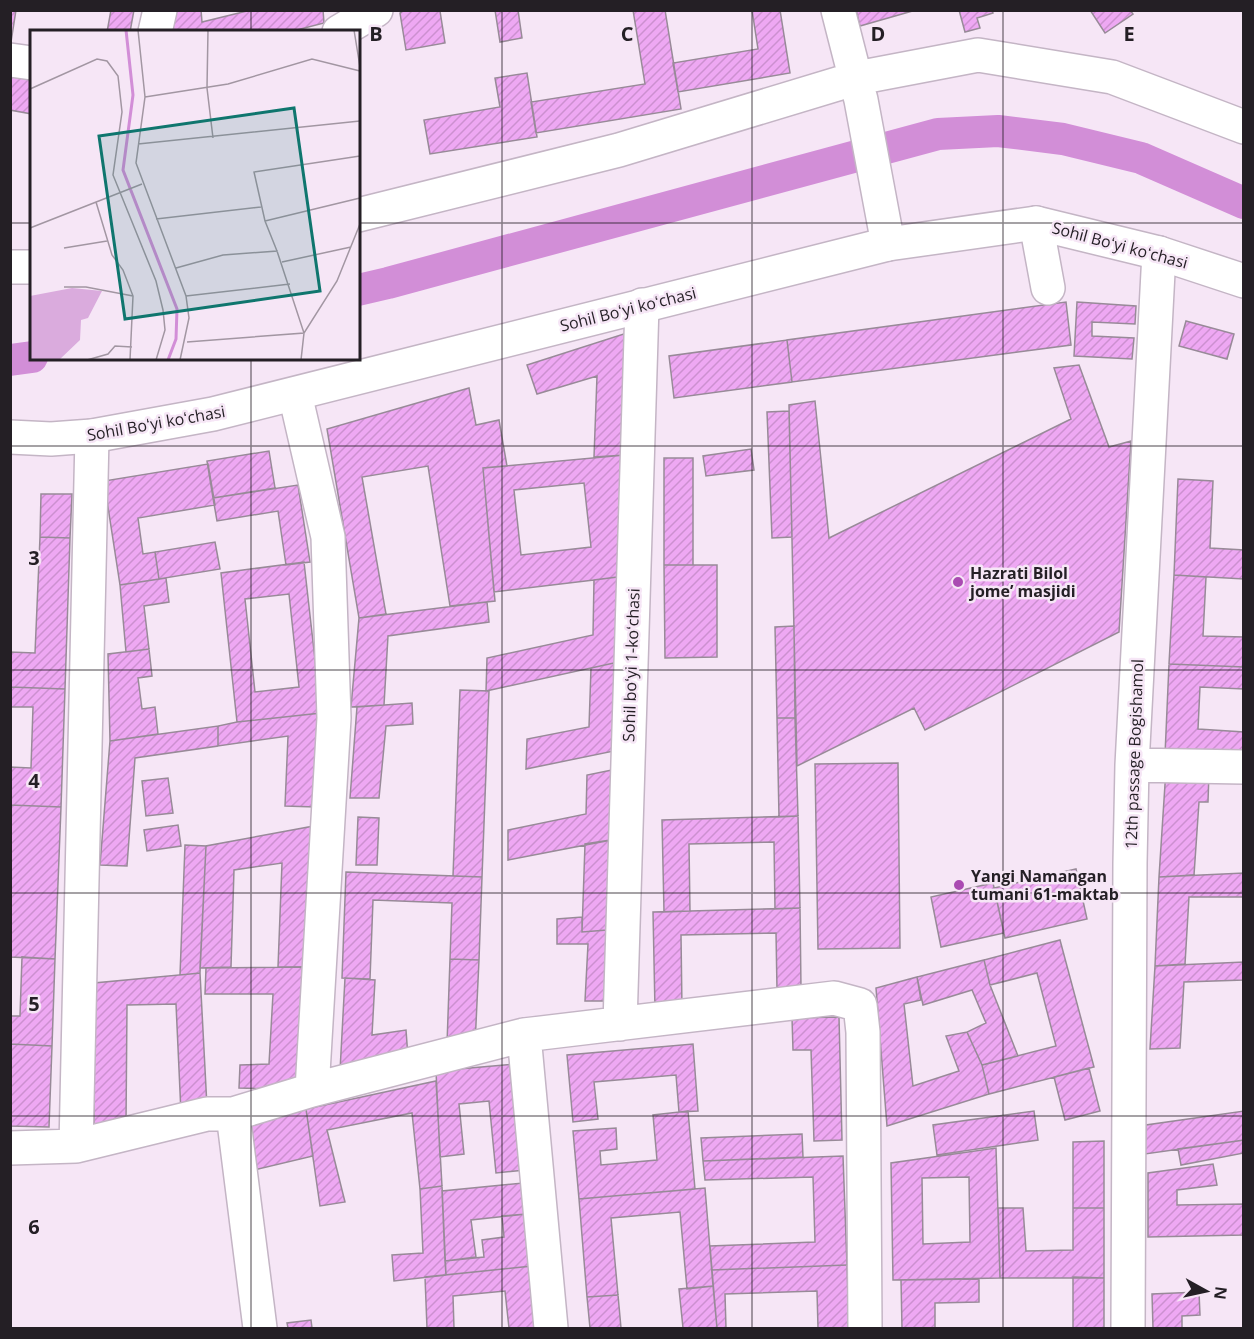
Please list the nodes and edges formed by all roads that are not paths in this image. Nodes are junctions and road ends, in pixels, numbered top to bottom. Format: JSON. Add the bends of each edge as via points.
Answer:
{"nodes":[{"id":1,"x":160,"y":10,"type":"edge"},
{"id":2,"x":376,"y":10,"type":"edge"},
{"id":3,"x":838,"y":10,"type":"edge"},
{"id":4,"x":155,"y":30,"type":"edge"},
{"id":5,"x":342,"y":30,"type":"edge"},
{"id":6,"x":10,"y":60,"type":"edge"},
{"id":7,"x":30,"y":63,"type":"edge"},
{"id":8,"x":859,"y":89,"type":"junction"},
{"id":9,"x":1244,"y":127,"type":"edge"},
{"id":10,"x":360,"y":215,"type":"edge"},
{"id":11,"x":1036,"y":223,"type":"junction"},
{"id":12,"x":885,"y":229,"type":"junction"},
{"id":13,"x":1159,"y":253,"type":"junction"},
{"id":14,"x":10,"y":267,"type":"edge"},
{"id":15,"x":30,"y":267,"type":"edge"},
{"id":16,"x":1244,"y":281,"type":"edge"},
{"id":17,"x":1048,"y":288,"type":"dead end"},
{"id":18,"x":642,"y":305,"type":"junction"},
{"id":19,"x":295,"y":394,"type":"junction"},
{"id":20,"x":92,"y":436,"type":"junction"},
{"id":21,"x":10,"y":437,"type":"edge"},
{"id":22,"x":1132,"y":765,"type":"junction"},
{"id":23,"x":1244,"y":767,"type":"edge"},
{"id":24,"x":620,"y":1024,"type":"junction"},
{"id":25,"x":524,"y":1035,"type":"junction"},
{"id":26,"x":312,"y":1090,"type":"junction"},
{"id":27,"x":233,"y":1114,"type":"junction"},
{"id":28,"x":76,"y":1146,"type":"junction"},
{"id":29,"x":10,"y":1148,"type":"edge"},
{"id":30,"x":260,"y":1329,"type":"edge"},
{"id":31,"x":551,"y":1329,"type":"edge"},
{"id":32,"x":865,"y":1329,"type":"edge"},
{"id":33,"x":1128,"y":1329,"type":"edge"}],
"edges":[{"from":1,"to":4,"type":"street"},
{"from":2,"to":5,"type":"street"},
{"from":3,"to":8,"type":"street"},
{"from":6,"to":7,"type":"street"},
{"from":8,"to":9,"type":"street","via":[[978,55],[1112,77]]},
{"from":8,"to":10,"type":"street"},
{"from":8,"to":12,"type":"street"},
{"from":11,"to":12,"type":"street","name":"Sohil Boʻyi koʻchasi"},
{"from":11,"to":13,"type":"street","name":"Sohil Boʻyi koʻchasi"},
{"from":11,"to":17,"type":"street"},
{"from":12,"to":18,"type":"street","name":"Sohil Boʻyi koʻchasi"},
{"from":13,"to":16,"type":"street","name":"Sohil Boʻyi koʻchasi"},
{"from":13,"to":22,"type":"street","name":"12th passage Bogishamol"},
{"from":14,"to":15,"type":"street"},
{"from":18,"to":19,"type":"street","name":"Sohil Boʻyi koʻchasi"},
{"from":18,"to":24,"type":"street","name":"Sohil boʻyi 1-koʻchasi"},
{"from":19,"to":20,"type":"street","name":"Sohil Boʻyi koʻchasi"},
{"from":19,"to":26,"type":"street","via":[[328,537],[334,718]]},
{"from":20,"to":21,"type":"street","name":"Sohil Boʻyi koʻchasi"},
{"from":20,"to":28,"type":"street"},
{"from":22,"to":23,"type":"street"},
{"from":22,"to":33,"type":"street","name":"12th passage Bogishamol"},
{"from":24,"to":25,"type":"street"},
{"from":24,"to":32,"type":"street","via":[[834,998],[861,1005]]},
{"from":25,"to":26,"type":"street"},
{"from":25,"to":31,"type":"street"},
{"from":26,"to":27,"type":"street"},
{"from":27,"to":28,"type":"street","via":[[207,1114]]},
{"from":27,"to":30,"type":"street"},
{"from":28,"to":29,"type":"street"}]}
